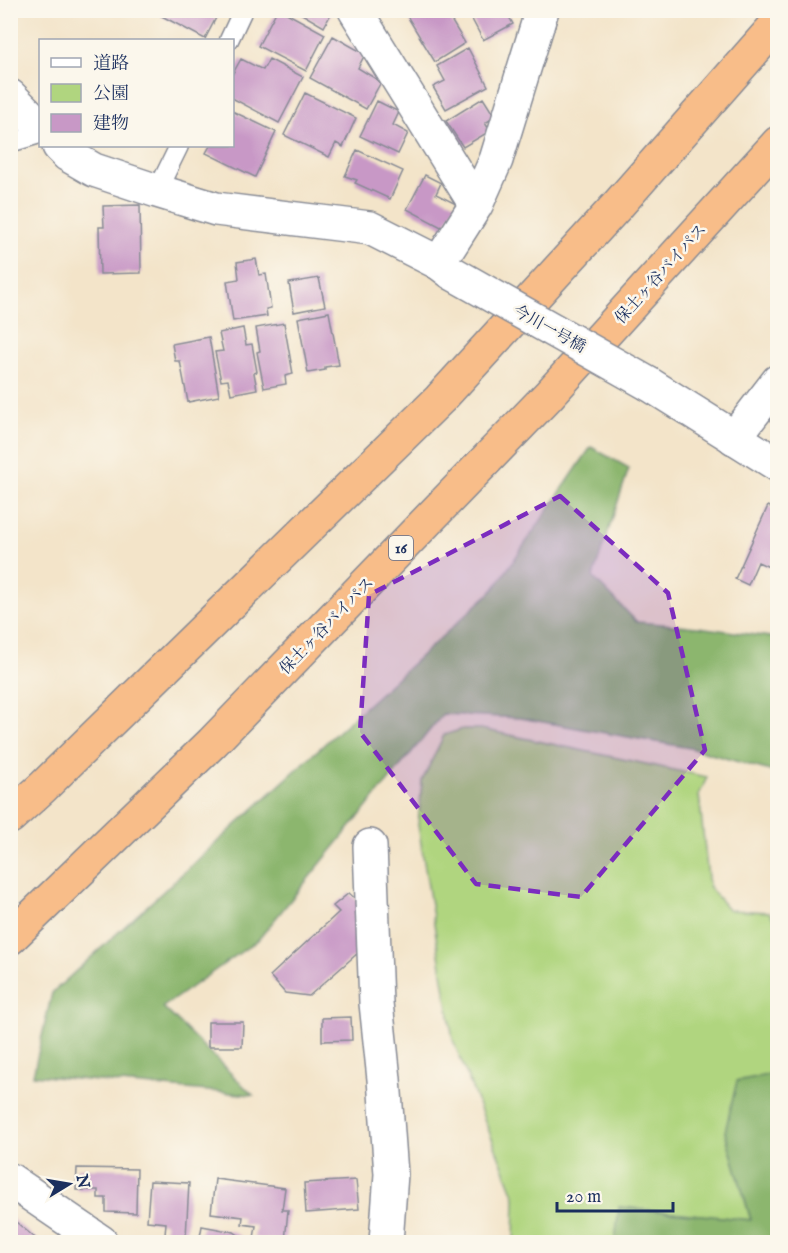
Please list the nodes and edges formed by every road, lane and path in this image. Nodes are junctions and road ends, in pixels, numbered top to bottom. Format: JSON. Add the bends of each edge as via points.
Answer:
{"nodes":[{"id":1,"x":243,"y":10,"type":"edge"},
{"id":2,"x":356,"y":10,"type":"edge"},
{"id":3,"x":542,"y":10,"type":"edge"},
{"id":4,"x":777,"y":23,"type":"edge"},
{"id":5,"x":229,"y":39,"type":"edge"},
{"id":6,"x":10,"y":96,"type":"edge"},
{"id":7,"x":39,"y":125,"type":"edge"},
{"id":8,"x":39,"y":134,"type":"edge"},
{"id":9,"x":10,"y":143,"type":"edge"},
{"id":10,"x":777,"y":143,"type":"edge"},
{"id":11,"x":60,"y":147,"type":"edge"},
{"id":12,"x":179,"y":147,"type":"edge"},
{"id":13,"x":157,"y":191,"type":"junction"},
{"id":14,"x":476,"y":206,"type":"junction"},
{"id":15,"x":446,"y":268,"type":"junction"},
{"id":16,"x":777,"y":381,"type":"edge"},
{"id":17,"x":734,"y":438,"type":"junction"},
{"id":18,"x":777,"y":465,"type":"edge"},
{"id":19,"x":10,"y":817,"type":"edge"},
{"id":20,"x":370,"y":846,"type":"dead end"},
{"id":21,"x":10,"y":938,"type":"edge"},
{"id":22,"x":10,"y":1180,"type":"edge"},
{"id":23,"x":84,"y":1237,"type":"edge"},
{"id":24,"x":386,"y":1242,"type":"edge"}],
"edges":[{"from":1,"to":5,"type":"lane"},
{"from":2,"to":14,"type":"street"},
{"from":3,"to":14,"type":"street","via":[[496,160]]},
{"from":4,"to":19,"type":"highway","via":[[440,399]]},
{"from":6,"to":7,"type":"street"},
{"from":8,"to":9,"type":"lane"},
{"from":10,"to":21,"type":"highway","name":"保土ヶ谷バイパス","number":"16","via":[[532,413],[212,743]]},
{"from":11,"to":13,"type":"street","name":"今川一号橋","via":[[94,170]]},
{"from":12,"to":13,"type":"lane"},
{"from":13,"to":15,"type":"street","name":"今川一号橋","via":[[216,209],[370,228]]},
{"from":14,"to":15,"type":"street"},
{"from":15,"to":17,"type":"street","name":"今川一号橋","bridge":true,"via":[[649,384]]},
{"from":16,"to":17,"type":"street"},
{"from":17,"to":18,"type":"street","name":"今川一号橋"},
{"from":20,"to":24,"type":"street","via":[[376,1003],[391,1174]]},
{"from":22,"to":23,"type":"street"}]}
